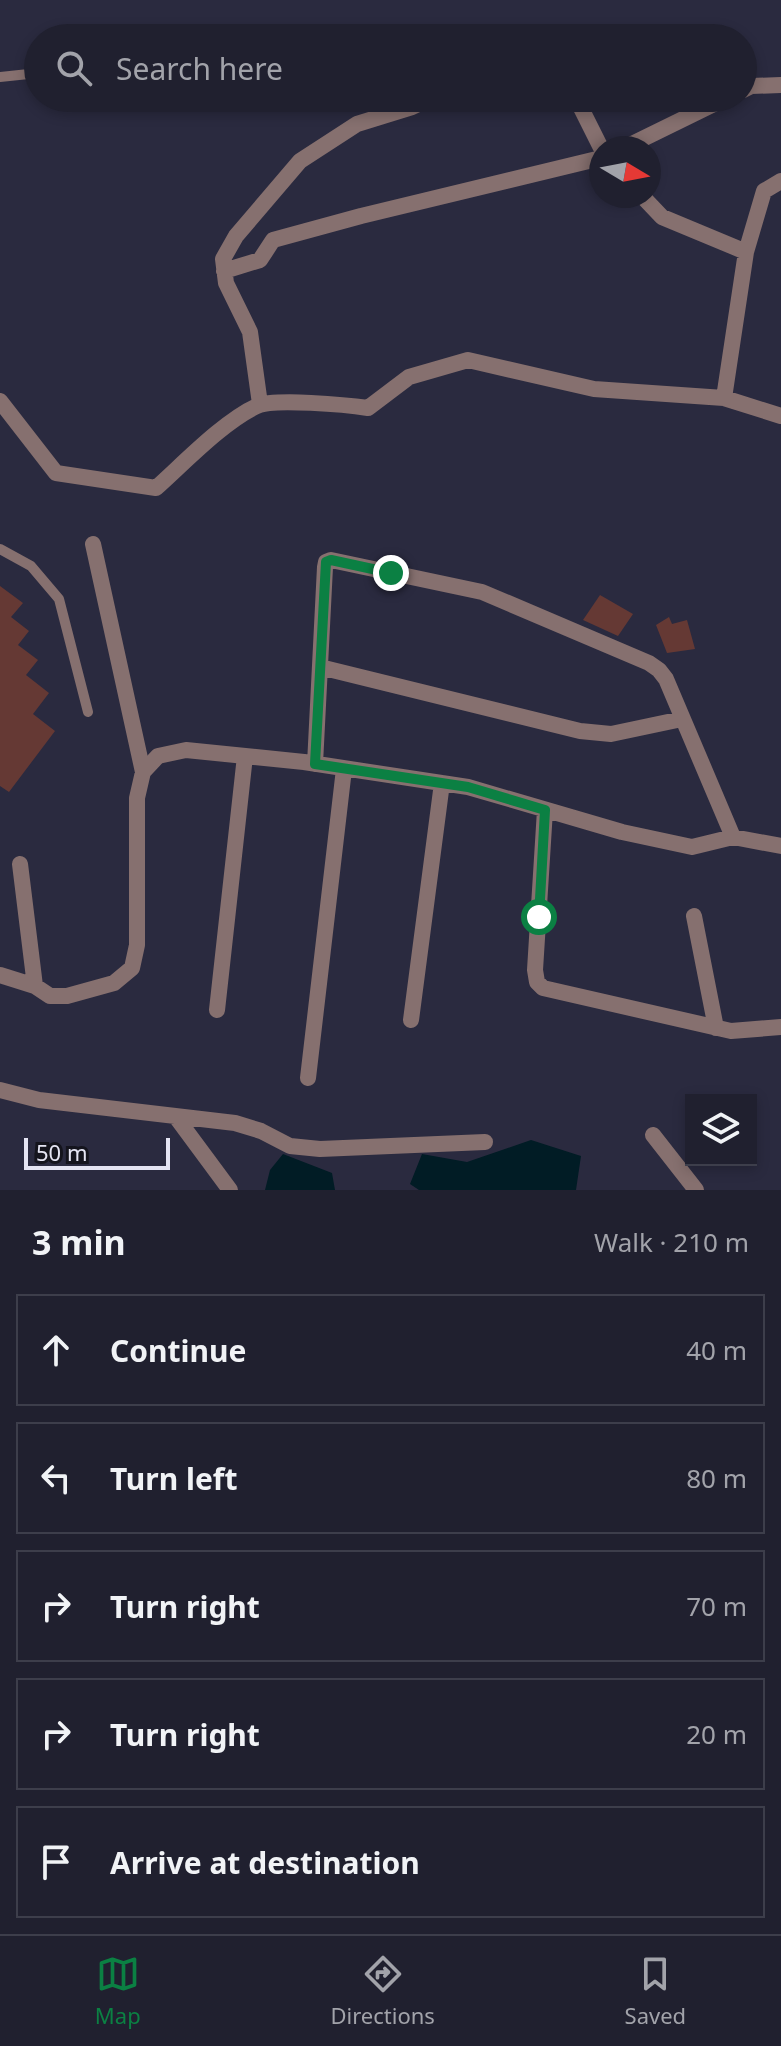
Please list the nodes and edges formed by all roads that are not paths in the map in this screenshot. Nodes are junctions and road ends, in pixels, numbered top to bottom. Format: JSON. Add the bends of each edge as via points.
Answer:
{"nodes":[{"id":1,"x":24,"y":74,"type":"edge"},
{"id":2,"x":0,"y":77,"type":"edge"},
{"id":3,"x":781,"y":85,"type":"edge"},
{"id":4,"x":757,"y":86,"type":"edge"},
{"id":5,"x":396,"y":112,"type":"edge"},
{"id":6,"x":583,"y":112,"type":"edge"},
{"id":7,"x":697,"y":112,"type":"edge"},
{"id":8,"x":595,"y":136,"type":"edge"},
{"id":9,"x":648,"y":136,"type":"edge"},
{"id":10,"x":589,"y":161,"type":"edge"},
{"id":11,"x":781,"y":181,"type":"edge"},
{"id":12,"x":653,"y":208,"type":"edge"},
{"id":13,"x":746,"y":252,"type":"junction"},
{"id":14,"x":224,"y":271,"type":"junction"},
{"id":15,"x":724,"y":398,"type":"junction"},
{"id":16,"x":0,"y":401,"type":"edge"},
{"id":17,"x":260,"y":404,"type":"junction"},
{"id":18,"x":781,"y":416,"type":"edge"},
{"id":19,"x":93,"y":544,"type":"dead end"},
{"id":20,"x":0,"y":549,"type":"edge"},
{"id":21,"x":320,"y":667,"type":"junction"},
{"id":22,"x":88,"y":712,"type":"dead end"},
{"id":23,"x":682,"y":719,"type":"junction"},
{"id":24,"x":245,"y":756,"type":"junction"},
{"id":25,"x":315,"y":764,"type":"junction"},
{"id":26,"x":344,"y":769,"type":"junction"},
{"id":27,"x":143,"y":772,"type":"junction"},
{"id":28,"x":442,"y":783,"type":"junction"},
{"id":29,"x":545,"y":810,"type":"junction"},
{"id":30,"x":733,"y":837,"type":"junction"},
{"id":31,"x":781,"y":846,"type":"edge"},
{"id":32,"x":20,"y":864,"type":"dead end"},
{"id":33,"x":694,"y":916,"type":"dead end"},
{"id":34,"x":0,"y":975,"type":"edge"},
{"id":35,"x":35,"y":986,"type":"junction"},
{"id":36,"x":217,"y":1010,"type":"dead end"},
{"id":37,"x":411,"y":1020,"type":"dead end"},
{"id":38,"x":781,"y":1027,"type":"edge"},
{"id":39,"x":716,"y":1028,"type":"junction"},
{"id":40,"x":308,"y":1078,"type":"dead end"},
{"id":41,"x":0,"y":1090,"type":"edge"},
{"id":42,"x":176,"y":1117,"type":"junction"},
{"id":43,"x":653,"y":1135,"type":"dead end"},
{"id":44,"x":485,"y":1142,"type":"dead end"},
{"id":45,"x":230,"y":1190,"type":"edge"},
{"id":46,"x":696,"y":1190,"type":"edge"}],
"edges":[{"from":1,"to":2,"type":"lane"},
{"from":3,"to":4,"type":"street"},
{"from":5,"to":14,"type":"street","via":[[357,124],[300,161],[236,236],[223,259]]},
{"from":6,"to":8,"type":"street"},
{"from":7,"to":9,"type":"street"},
{"from":10,"to":14,"type":"street","via":[[273,240],[260,260]]},
{"from":11,"to":13,"type":"street","via":[[764,191]]},
{"from":12,"to":13,"type":"street","via":[[662,217]]},
{"from":13,"to":15,"type":"street"},
{"from":14,"to":17,"type":"street","via":[[250,332]]},
{"from":15,"to":17,"type":"street","via":[[594,389],[468,360],[409,377],[368,408]]},
{"from":15,"to":18,"type":"street"},
{"from":16,"to":17,"type":"street","via":[[56,473],[156,488]]},
{"from":19,"to":27,"type":"street"},
{"from":20,"to":22,"type":"lane","via":[[31,566],[59,599]]},
{"from":21,"to":23,"type":"street","via":[[580,731],[611,734]]},
{"from":21,"to":23,"type":"street","via":[[325,567],[331,560],[482,592],[649,663],[666,679]]},
{"from":21,"to":25,"type":"street"},
{"from":23,"to":30,"type":"street"},
{"from":24,"to":25,"type":"street"},
{"from":24,"to":27,"type":"street","via":[[186,750],[158,756]]},
{"from":24,"to":36,"type":"street"},
{"from":25,"to":26,"type":"street"},
{"from":26,"to":28,"type":"street"},
{"from":26,"to":40,"type":"street"},
{"from":27,"to":35,"type":"street","via":[[137,798],[137,945],[132,968],[114,983],[67,996],[50,996]]},
{"from":28,"to":29,"type":"street"},
{"from":28,"to":37,"type":"street"},
{"from":29,"to":30,"type":"street","via":[[692,847]]},
{"from":29,"to":39,"type":"street","via":[[537,982],[543,988]]},
{"from":30,"to":31,"type":"street"},
{"from":32,"to":35,"type":"street"},
{"from":33,"to":39,"type":"street"},
{"from":34,"to":35,"type":"street"},
{"from":38,"to":39,"type":"street"},
{"from":41,"to":42,"type":"street"},
{"from":42,"to":44,"type":"street","via":[[235,1123],[290,1146],[320,1149]]},
{"from":42,"to":45,"type":"street"},
{"from":43,"to":46,"type":"street"}]}
